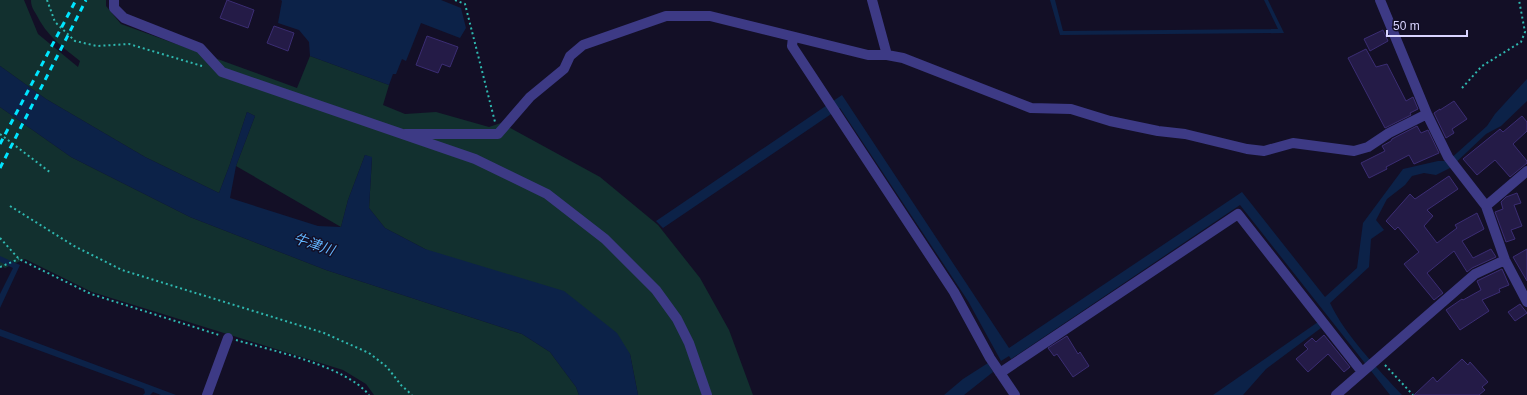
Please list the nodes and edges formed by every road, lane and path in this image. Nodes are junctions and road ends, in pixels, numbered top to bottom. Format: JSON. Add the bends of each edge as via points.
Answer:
{"nodes":[{"id":1,"x":47,"y":0,"type":"edge"},
{"id":2,"x":114,"y":0,"type":"edge"},
{"id":3,"x":455,"y":0,"type":"edge"},
{"id":4,"x":872,"y":0,"type":"edge"},
{"id":5,"x":1380,"y":0,"type":"edge"},
{"id":6,"x":1519,"y":0,"type":"edge"},
{"id":7,"x":793,"y":37,"type":"junction"},
{"id":8,"x":887,"y":55,"type":"junction"},
{"id":9,"x":222,"y":72,"type":"junction"},
{"id":10,"x":1462,"y":88,"type":"dead end"},
{"id":11,"x":1427,"y":114,"type":"junction"},
{"id":12,"x":0,"y":134,"type":"edge"},
{"id":13,"x":405,"y":134,"type":"junction"},
{"id":14,"x":498,"y":134,"type":"junction"},
{"id":15,"x":1527,"y":171,"type":"edge"},
{"id":16,"x":51,"y":173,"type":"dead end"},
{"id":17,"x":10,"y":206,"type":"dead end"},
{"id":18,"x":1486,"y":206,"type":"junction"},
{"id":19,"x":0,"y":238,"type":"edge"},
{"id":20,"x":19,"y":259,"type":"junction"},
{"id":21,"x":1505,"y":260,"type":"junction"},
{"id":22,"x":1,"y":267,"type":"edge"},
{"id":23,"x":1527,"y":302,"type":"edge"},
{"id":24,"x":228,"y":338,"type":"junction"},
{"id":25,"x":1377,"y":360,"type":"junction"},
{"id":26,"x":1364,"y":371,"type":"junction"},
{"id":27,"x":1000,"y":373,"type":"junction"},
{"id":28,"x":207,"y":395,"type":"edge"},
{"id":29,"x":369,"y":395,"type":"edge"},
{"id":30,"x":412,"y":395,"type":"edge"},
{"id":31,"x":707,"y":395,"type":"edge"},
{"id":32,"x":1015,"y":395,"type":"edge"},
{"id":33,"x":1336,"y":395,"type":"edge"},
{"id":34,"x":1413,"y":395,"type":"edge"}],
"edges":[{"from":1,"to":9,"type":"path","via":[[55,22],[75,41],[97,46],[129,44]]},
{"from":2,"to":9,"type":"street","via":[[114,8],[124,18],[200,48]]},
{"from":3,"to":14,"type":"path","via":[[465,4]]},
{"from":4,"to":8,"type":"street"},
{"from":5,"to":11,"type":"street"},
{"from":6,"to":10,"type":"path","via":[[1525,32],[1521,42],[1482,66]]},
{"from":7,"to":8,"type":"street","via":[[868,55]]},
{"from":7,"to":14,"type":"street","via":[[710,16],[666,16],[583,45],[570,56],[564,69],[530,97]]},
{"from":7,"to":27,"type":"street","via":[[792,46],[954,292]]},
{"from":8,"to":11,"type":"street","via":[[903,58],[1030,108],[1071,109],[1158,132],[1185,134],[1247,150],[1264,151],[1293,143],[1354,151],[1368,147],[1389,132]]},
{"from":9,"to":13,"type":"street"},
{"from":11,"to":18,"type":"street","via":[[1448,157]]},
{"from":12,"to":16,"type":"path"},
{"from":13,"to":14,"type":"street"},
{"from":13,"to":31,"type":"street","via":[[475,159],[547,194],[605,239],[656,290],[677,319],[689,343]]},
{"from":15,"to":18,"type":"street"},
{"from":17,"to":30,"type":"path","via":[[74,246],[122,270],[324,333],[369,353]]},
{"from":18,"to":21,"type":"street"},
{"from":19,"to":20,"type":"path"},
{"from":20,"to":22,"type":"path"},
{"from":20,"to":24,"type":"path","via":[[91,294]]},
{"from":21,"to":23,"type":"street"},
{"from":21,"to":25,"type":"street","via":[[1475,274]]},
{"from":24,"to":28,"type":"street"},
{"from":24,"to":29,"type":"path","via":[[295,357],[341,374],[363,387]]},
{"from":25,"to":26,"type":"street"},
{"from":25,"to":34,"type":"path"},
{"from":26,"to":27,"type":"street","via":[[1238,214]]},
{"from":26,"to":33,"type":"street"},
{"from":27,"to":32,"type":"street"}]}
